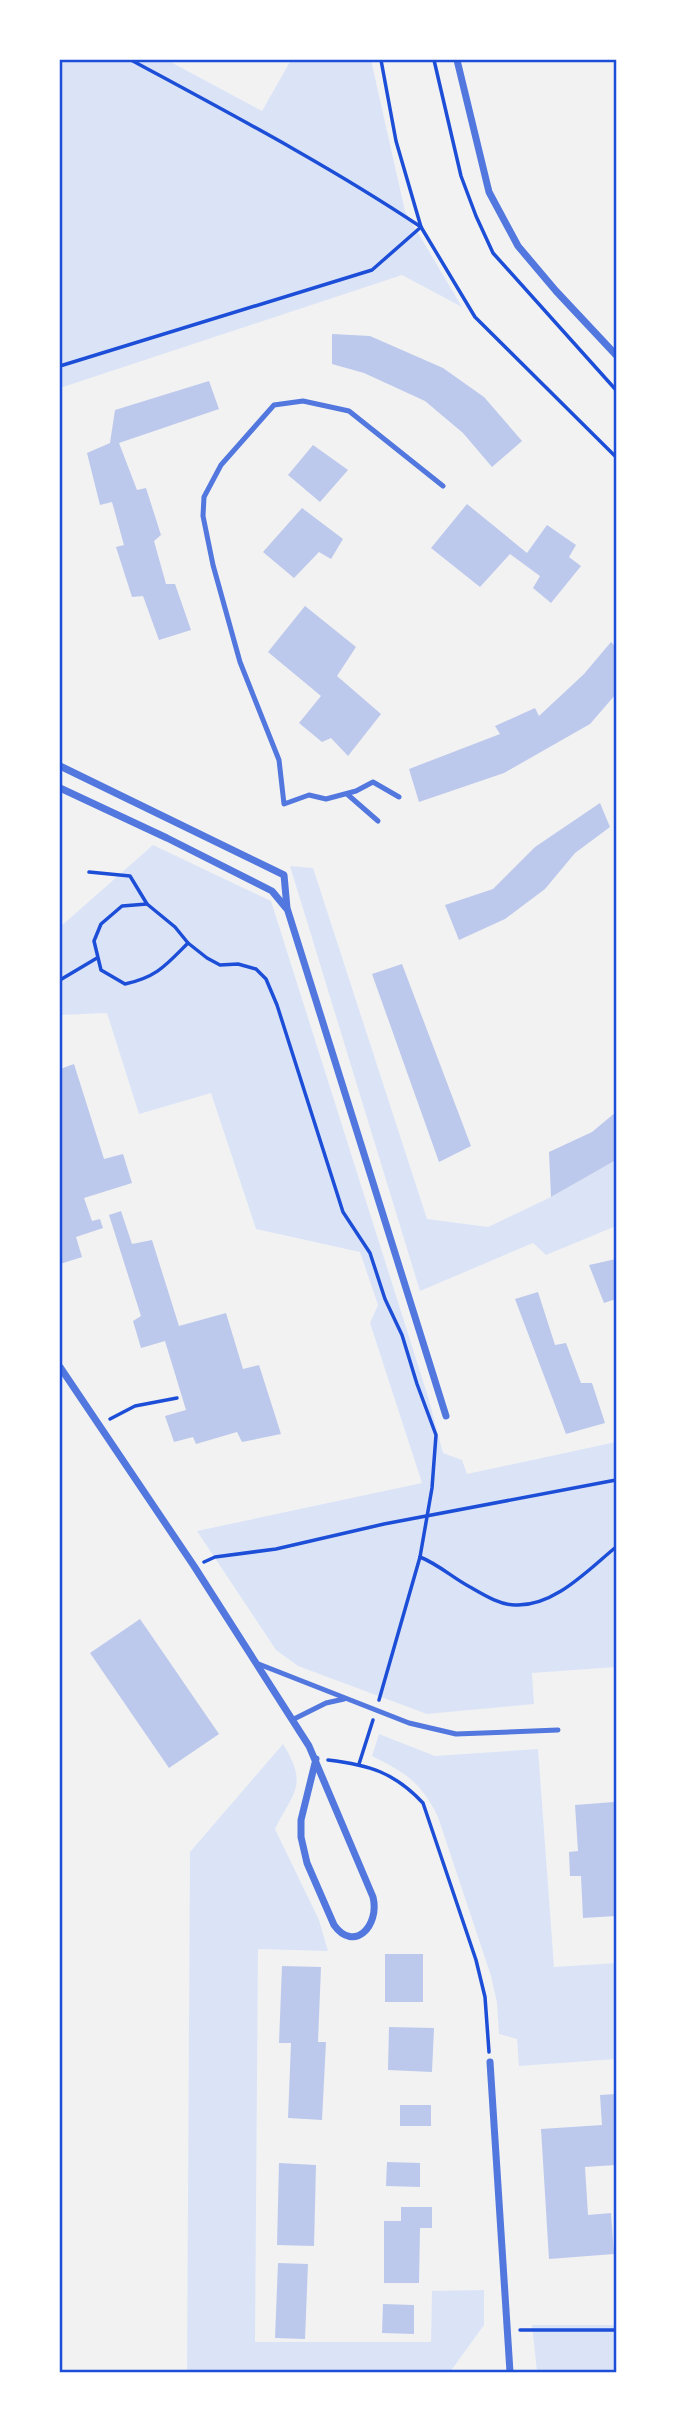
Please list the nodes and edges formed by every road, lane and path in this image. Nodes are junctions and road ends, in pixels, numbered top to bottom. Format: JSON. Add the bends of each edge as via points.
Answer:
{"nodes":[{"id":1,"x":131,"y":60,"type":"edge"},
{"id":2,"x":381,"y":60,"type":"edge"},
{"id":3,"x":457,"y":60,"type":"edge"},
{"id":4,"x":421,"y":227,"type":"junction"},
{"id":5,"x":617,"y":355,"type":"edge"},
{"id":6,"x":60,"y":366,"type":"edge"},
{"id":7,"x":617,"y":457,"type":"edge"},
{"id":8,"x":443,"y":486,"type":"dead end"},
{"id":9,"x":60,"y":766,"type":"edge"},
{"id":10,"x":60,"y":788,"type":"edge"},
{"id":11,"x":347,"y":793,"type":"junction"},
{"id":12,"x":399,"y":797,"type":"dead end"},
{"id":13,"x":378,"y":821,"type":"dead end"},
{"id":14,"x":89,"y":872,"type":"dead end"},
{"id":15,"x":147,"y":904,"type":"junction"},
{"id":16,"x":287,"y":908,"type":"junction"},
{"id":17,"x":188,"y":943,"type":"junction"},
{"id":18,"x":97,"y":958,"type":"junction"},
{"id":19,"x":60,"y":980,"type":"edge"},
{"id":20,"x":60,"y":1367,"type":"edge"},
{"id":21,"x":177,"y":1398,"type":"dead end"},
{"id":22,"x":446,"y":1416,"type":"dead end"},
{"id":23,"x":101,"y":1427,"type":"junction"},
{"id":24,"x":617,"y":1480,"type":"edge"},
{"id":25,"x":428,"y":1516,"type":"junction"},
{"id":26,"x":617,"y":1548,"type":"edge"},
{"id":27,"x":420,"y":1557,"type":"junction"},
{"id":28,"x":194,"y":1566,"type":"junction"},
{"id":29,"x":256,"y":1663,"type":"junction"},
{"id":30,"x":347,"y":1699,"type":"junction"},
{"id":31,"x":376,"y":1710,"type":"junction"},
{"id":32,"x":292,"y":1720,"type":"junction"},
{"id":33,"x":558,"y":1730,"type":"dead end"},
{"id":34,"x":316,"y":1759,"type":"junction"},
{"id":35,"x":359,"y":1764,"type":"junction"},
{"id":36,"x":490,"y":2062,"type":"joint"},
{"id":37,"x":507,"y":2330,"type":"junction"},
{"id":38,"x":617,"y":2330,"type":"edge"},
{"id":39,"x":510,"y":2372,"type":"edge"}],
"edges":[{"from":1,"to":4,"type":"path","via":[[362,187]]},
{"from":2,"to":4,"type":"path","via":[[396,141]]},
{"from":3,"to":5,"type":"street","via":[[489,192],[518,246]]},
{"from":4,"to":6,"type":"path","via":[[372,270]]},
{"from":4,"to":7,"type":"path","via":[[475,317]]},
{"from":8,"to":11,"type":"lane","via":[[349,411],[303,401],[274,405],[222,465],[204,497],[202,516],[213,565],[240,662],[279,760],[284,804],[309,795],[326,799]]},
{"from":9,"to":16,"type":"street","via":[[284,875]]},
{"from":10,"to":16,"type":"street","via":[[272,891]]},
{"from":11,"to":12,"type":"lane","via":[[373,782]]},
{"from":11,"to":13,"type":"lane"},
{"from":14,"to":15,"type":"path","via":[[130,876]]},
{"from":15,"to":17,"type":"path"},
{"from":15,"to":18,"type":"path","via":[[122,906],[101,925],[94,941]]},
{"from":16,"to":22,"type":"street"},
{"from":17,"to":18,"type":"path","via":[[146,979],[125,984],[101,970]]},
{"from":17,"to":25,"type":"path","via":[[220,965],[256,969],[272,993],[343,1212],[370,1253],[436,1435]]},
{"from":18,"to":19,"type":"path"},
{"from":20,"to":23,"type":"street"},
{"from":21,"to":23,"type":"path","via":[[135,1406]]},
{"from":23,"to":28,"type":"street"},
{"from":24,"to":25,"type":"path"},
{"from":25,"to":27,"type":"path"},
{"from":25,"to":28,"type":"path","via":[[276,1549],[215,1557]]},
{"from":26,"to":27,"type":"path","via":[[552,1597],[515,1605],[499,1602]]},
{"from":27,"to":31,"type":"path"},
{"from":28,"to":29,"type":"street"},
{"from":29,"to":30,"type":"lane"},
{"from":29,"to":32,"type":"street"},
{"from":30,"to":31,"type":"lane"},
{"from":30,"to":32,"type":"lane","via":[[326,1703]]},
{"from":31,"to":33,"type":"lane","via":[[456,1734]]},
{"from":31,"to":35,"type":"path"},
{"from":32,"to":34,"type":"street"},
{"from":34,"to":34,"type":"street","via":[[301,1820],[305,1856],[334,1925],[342,1933],[360,1934],[372,1923],[373,1897]]},
{"from":34,"to":35,"type":"path"},
{"from":35,"to":36,"type":"path","via":[[407,1786],[423,1803],[476,1960],[485,1997]]},
{"from":36,"to":37,"type":"street"},
{"from":37,"to":38,"type":"path"},
{"from":37,"to":39,"type":"street"}]}
